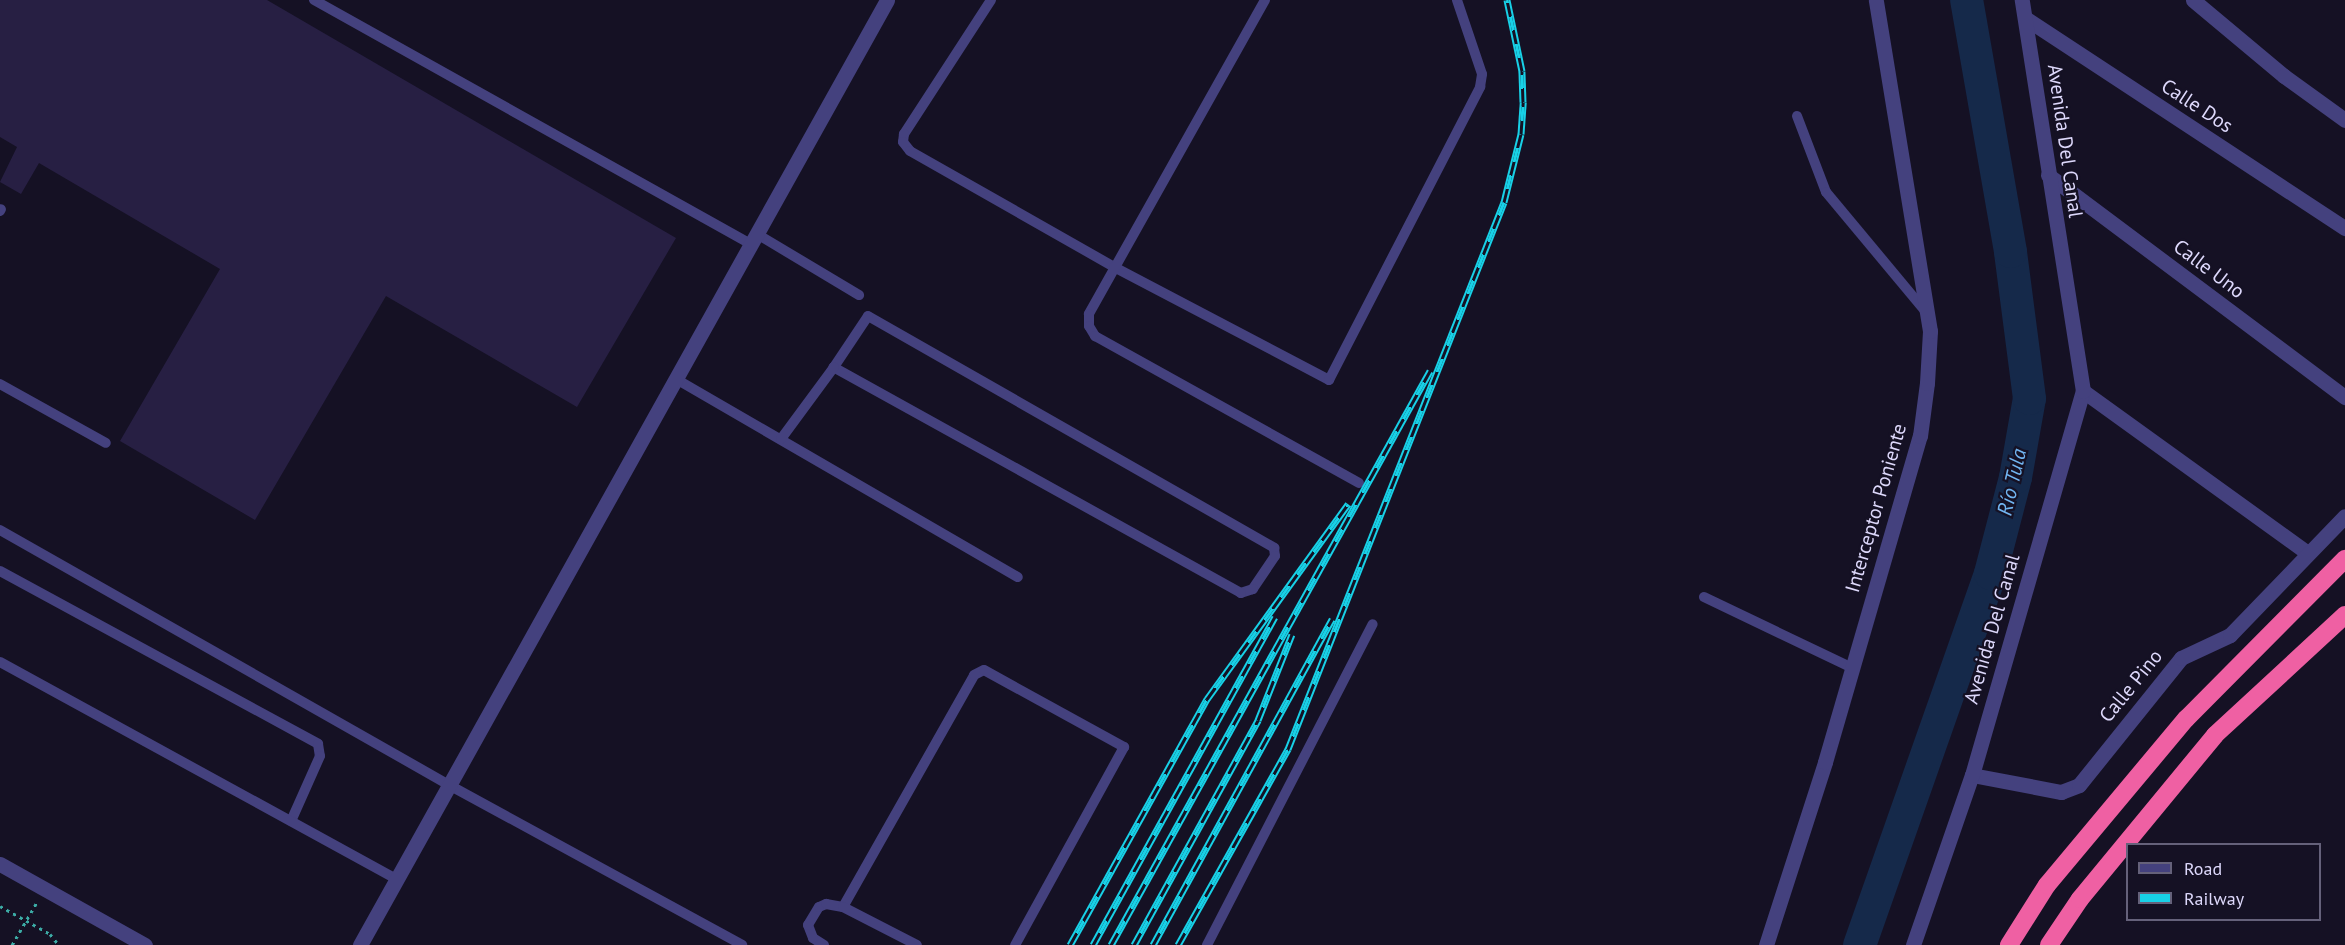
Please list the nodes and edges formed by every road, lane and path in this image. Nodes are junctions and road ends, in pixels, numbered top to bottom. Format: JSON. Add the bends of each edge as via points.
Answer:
{"nodes":[{"id":1,"x":314,"y":0,"type":"edge"},
{"id":2,"x":887,"y":0,"type":"edge"},
{"id":3,"x":991,"y":0,"type":"edge"},
{"id":4,"x":1265,"y":0,"type":"edge"},
{"id":5,"x":1457,"y":0,"type":"edge"},
{"id":6,"x":1876,"y":0,"type":"edge"},
{"id":7,"x":2022,"y":0,"type":"edge"},
{"id":8,"x":2193,"y":0,"type":"edge"},
{"id":9,"x":2025,"y":18,"type":"junction"},
{"id":10,"x":1797,"y":116,"type":"dead end"},
{"id":11,"x":2345,"y":120,"type":"edge"},
{"id":12,"x":2048,"y":175,"type":"junction"},
{"id":13,"x":2345,"y":228,"type":"edge"},
{"id":14,"x":754,"y":239,"type":"junction"},
{"id":15,"x":1114,"y":267,"type":"junction"},
{"id":16,"x":859,"y":295,"type":"dead end"},
{"id":17,"x":1926,"y":312,"type":"junction"},
{"id":18,"x":834,"y":367,"type":"junction"},
{"id":19,"x":676,"y":379,"type":"junction"},
{"id":20,"x":0,"y":384,"type":"edge"},
{"id":21,"x":2083,"y":391,"type":"junction"},
{"id":22,"x":2345,"y":397,"type":"edge"},
{"id":23,"x":781,"y":439,"type":"junction"},
{"id":24,"x":106,"y":443,"type":"dead end"},
{"id":25,"x":1359,"y":483,"type":"dead end"},
{"id":26,"x":2345,"y":516,"type":"edge"},
{"id":27,"x":0,"y":530,"type":"edge"},
{"id":28,"x":2306,"y":552,"type":"junction"},
{"id":29,"x":2345,"y":559,"type":"edge"},
{"id":30,"x":0,"y":571,"type":"edge"},
{"id":31,"x":1018,"y":577,"type":"dead end"},
{"id":32,"x":1704,"y":597,"type":"dead end"},
{"id":33,"x":2345,"y":615,"type":"edge"},
{"id":34,"x":1373,"y":624,"type":"dead end"},
{"id":35,"x":0,"y":662,"type":"edge"},
{"id":36,"x":1852,"y":668,"type":"junction"},
{"id":37,"x":1972,"y":775,"type":"junction"},
{"id":38,"x":449,"y":785,"type":"junction"},
{"id":39,"x":291,"y":821,"type":"junction"},
{"id":40,"x":2126,"y":843,"type":"edge"},
{"id":41,"x":2126,"y":843,"type":"edge"},
{"id":42,"x":0,"y":864,"type":"edge"},
{"id":43,"x":396,"y":879,"type":"junction"},
{"id":44,"x":45,"y":889,"type":"junction"},
{"id":45,"x":0,"y":906,"type":"edge"},
{"id":46,"x":843,"y":908,"type":"junction"},
{"id":47,"x":26,"y":920,"type":"junction"},
{"id":48,"x":12,"y":945,"type":"edge"},
{"id":49,"x":59,"y":945,"type":"edge"},
{"id":50,"x":145,"y":945,"type":"edge"},
{"id":51,"x":360,"y":945,"type":"edge"},
{"id":52,"x":742,"y":945,"type":"edge"},
{"id":53,"x":824,"y":945,"type":"edge"},
{"id":54,"x":917,"y":945,"type":"edge"},
{"id":55,"x":1015,"y":945,"type":"edge"},
{"id":56,"x":1207,"y":945,"type":"edge"},
{"id":57,"x":1766,"y":945,"type":"edge"},
{"id":58,"x":1913,"y":945,"type":"edge"},
{"id":59,"x":2009,"y":945,"type":"edge"},
{"id":60,"x":2049,"y":945,"type":"edge"}],
"edges":[{"from":1,"to":14,"type":"lane"},
{"from":2,"to":14,"type":"street"},
{"from":3,"to":15,"type":"lane","via":[[904,134],[903,142],[910,151]]},
{"from":4,"to":15,"type":"lane"},
{"from":5,"to":15,"type":"lane","via":[[1482,74],[1480,87],[1329,380]]},
{"from":6,"to":17,"type":"street","name":"Interceptor Poniente"},
{"from":7,"to":9,"type":"street","name":"Avenida Del Canal"},
{"from":8,"to":11,"type":"street","via":[[2284,76]]},
{"from":9,"to":12,"type":"street","name":"Avenida Del Canal"},
{"from":9,"to":13,"type":"street","name":"Calle Dos"},
{"from":10,"to":17,"type":"lane","via":[[1826,192]]},
{"from":12,"to":21,"type":"street","name":"Avenida Del Canal"},
{"from":12,"to":22,"type":"street","name":"Calle Uno"},
{"from":14,"to":16,"type":"lane"},
{"from":14,"to":19,"type":"street"},
{"from":15,"to":25,"type":"lane","via":[[1089,314],[1089,326],[1095,336]]},
{"from":17,"to":36,"type":"street","name":"Interceptor Poniente","via":[[1929,352],[1920,436]]},
{"from":18,"to":18,"type":"lane","via":[[1241,594],[1252,589],[1275,556],[1274,548],[874,317],[864,319]]},
{"from":18,"to":23,"type":"lane"},
{"from":19,"to":23,"type":"lane"},
{"from":19,"to":38,"type":"street"},
{"from":20,"to":24,"type":"lane"},
{"from":21,"to":28,"type":"street"},
{"from":21,"to":37,"type":"street","name":"Avenida Del Canal"},
{"from":23,"to":31,"type":"lane"},
{"from":26,"to":28,"type":"street","name":"Calle Pino"},
{"from":27,"to":38,"type":"lane"},
{"from":28,"to":37,"type":"street","name":"Calle Pino","via":[[2230,635],[2181,658],[2079,784],[2061,792]]},
{"from":29,"to":59,"type":"highway","via":[[2186,719],[2047,885]]},
{"from":30,"to":39,"type":"lane","via":[[318,744],[320,756]]},
{"from":32,"to":36,"type":"lane"},
{"from":33,"to":41,"type":"highway","via":[[2215,735]]},
{"from":34,"to":56,"type":"lane"},
{"from":35,"to":39,"type":"lane"},
{"from":36,"to":57,"type":"street","name":"Interceptor Poniente"},
{"from":37,"to":58,"type":"street","name":"Avenida Del Canal"},
{"from":38,"to":43,"type":"street"},
{"from":38,"to":52,"type":"lane"},
{"from":39,"to":43,"type":"lane"},
{"from":40,"to":60,"type":"highway","via":[[2080,899]]},
{"from":42,"to":44,"type":"street"},
{"from":43,"to":51,"type":"street"},
{"from":44,"to":47,"type":"path"},
{"from":44,"to":50,"type":"street"},
{"from":45,"to":47,"type":"path"},
{"from":46,"to":53,"type":"lane","via":[[826,904],[812,915],[809,932]]},
{"from":46,"to":54,"type":"lane"},
{"from":46,"to":55,"type":"lane","via":[[974,675],[984,670],[1124,747]]},
{"from":47,"to":48,"type":"path"},
{"from":47,"to":49,"type":"path","via":[[50,934]]}]}
